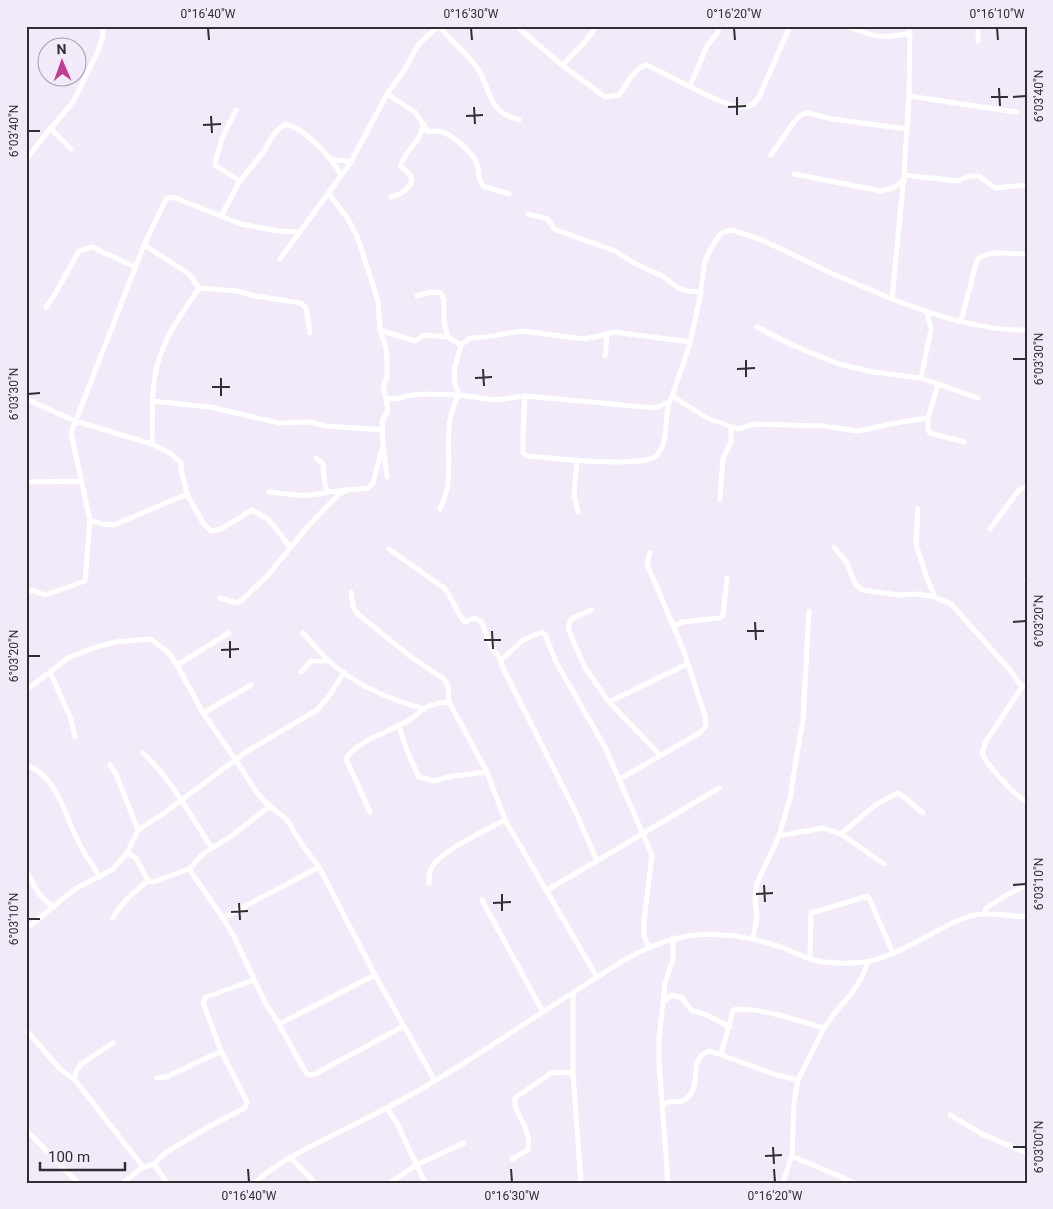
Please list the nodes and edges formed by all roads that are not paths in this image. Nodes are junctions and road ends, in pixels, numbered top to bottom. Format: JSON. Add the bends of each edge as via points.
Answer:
{"nodes":[{"id":1,"x":102,"y":26,"type":"edge"},
{"id":2,"x":438,"y":26,"type":"edge"},
{"id":3,"x":516,"y":26,"type":"edge"},
{"id":4,"x":596,"y":26,"type":"edge"},
{"id":5,"x":720,"y":26,"type":"edge"},
{"id":6,"x":790,"y":26,"type":"edge"},
{"id":7,"x":848,"y":26,"type":"edge"},
{"id":8,"x":910,"y":26,"type":"edge"},
{"id":9,"x":978,"y":26,"type":"edge"},
{"id":10,"x":910,"y":33,"type":"junction"},
{"id":11,"x":978,"y":41,"type":"dead end"},
{"id":12,"x":562,"y":65,"type":"junction"},
{"id":13,"x":690,"y":86,"type":"junction"},
{"id":14,"x":387,"y":94,"type":"junction"},
{"id":15,"x":909,"y":96,"type":"junction"},
{"id":16,"x":236,"y":110,"type":"dead end"},
{"id":17,"x":1016,"y":112,"type":"dead end"},
{"id":18,"x":519,"y":120,"type":"dead end"},
{"id":19,"x":424,"y":124,"type":"junction"},
{"id":20,"x":50,"y":128,"type":"junction"},
{"id":21,"x":907,"y":129,"type":"junction"},
{"id":22,"x":71,"y":149,"type":"dead end"},
{"id":23,"x":771,"y":155,"type":"dead end"},
{"id":24,"x":332,"y":159,"type":"junction"},
{"id":25,"x":26,"y":160,"type":"edge"},
{"id":26,"x":350,"y":162,"type":"junction"},
{"id":27,"x":794,"y":174,"type":"dead end"},
{"id":28,"x":341,"y":175,"type":"junction"},
{"id":29,"x":904,"y":178,"type":"junction"},
{"id":30,"x":240,"y":181,"type":"junction"},
{"id":31,"x":1027,"y":184,"type":"edge"},
{"id":32,"x":328,"y":194,"type":"junction"},
{"id":33,"x":509,"y":194,"type":"dead end"},
{"id":34,"x":391,"y":197,"type":"dead end"},
{"id":35,"x":528,"y":214,"type":"dead end"},
{"id":36,"x":221,"y":216,"type":"junction"},
{"id":37,"x":300,"y":232,"type":"junction"},
{"id":38,"x":144,"y":245,"type":"junction"},
{"id":39,"x":1027,"y":254,"type":"edge"},
{"id":40,"x":280,"y":259,"type":"dead end"},
{"id":41,"x":135,"y":267,"type":"junction"},
{"id":42,"x":199,"y":288,"type":"junction"},
{"id":43,"x":701,"y":292,"type":"junction"},
{"id":44,"x":417,"y":296,"type":"dead end"},
{"id":45,"x":892,"y":299,"type":"junction"},
{"id":46,"x":46,"y":307,"type":"dead end"},
{"id":47,"x":927,"y":311,"type":"junction"},
{"id":48,"x":961,"y":321,"type":"junction"},
{"id":49,"x":757,"y":327,"type":"dead end"},
{"id":50,"x":380,"y":330,"type":"junction"},
{"id":51,"x":1027,"y":330,"type":"edge"},
{"id":52,"x":310,"y":333,"type":"dead end"},
{"id":53,"x":607,"y":334,"type":"junction"},
{"id":54,"x":448,"y":337,"type":"junction"},
{"id":55,"x":690,"y":342,"type":"junction"},
{"id":56,"x":461,"y":344,"type":"junction"},
{"id":57,"x":605,"y":356,"type":"dead end"},
{"id":58,"x":921,"y":378,"type":"junction"},
{"id":59,"x":938,"y":385,"type":"junction"},
{"id":60,"x":459,"y":395,"type":"junction"},
{"id":61,"x":526,"y":396,"type":"junction"},
{"id":62,"x":672,"y":396,"type":"junction"},
{"id":63,"x":386,"y":398,"type":"junction"},
{"id":64,"x":978,"y":398,"type":"dead end"},
{"id":65,"x":26,"y":399,"type":"edge"},
{"id":66,"x":152,"y":401,"type":"junction"},
{"id":67,"x":668,"y":402,"type":"junction"},
{"id":68,"x":928,"y":418,"type":"junction"},
{"id":69,"x":75,"y":421,"type":"junction"},
{"id":70,"x":731,"y":427,"type":"junction"},
{"id":71,"x":383,"y":430,"type":"junction"},
{"id":72,"x":964,"y":442,"type":"dead end"},
{"id":73,"x":152,"y":444,"type":"junction"},
{"id":74,"x":383,"y":445,"type":"junction"},
{"id":75,"x":316,"y":458,"type":"dead end"},
{"id":76,"x":577,"y":460,"type":"junction"},
{"id":77,"x":387,"y":477,"type":"dead end"},
{"id":78,"x":80,"y":481,"type":"junction"},
{"id":79,"x":26,"y":482,"type":"edge"},
{"id":80,"x":1027,"y":486,"type":"edge"},
{"id":81,"x":347,"y":490,"type":"junction"},
{"id":82,"x":269,"y":492,"type":"dead end"},
{"id":83,"x":328,"y":492,"type":"junction"},
{"id":84,"x":187,"y":494,"type":"junction"},
{"id":85,"x":720,"y":499,"type":"dead end"},
{"id":86,"x":440,"y":509,"type":"dead end"},
{"id":87,"x":918,"y":509,"type":"dead end"},
{"id":88,"x":578,"y":512,"type":"dead end"},
{"id":89,"x":90,"y":520,"type":"junction"},
{"id":90,"x":990,"y":529,"type":"dead end"},
{"id":91,"x":290,"y":547,"type":"junction"},
{"id":92,"x":834,"y":547,"type":"dead end"},
{"id":93,"x":389,"y":549,"type":"dead end"},
{"id":94,"x":650,"y":553,"type":"dead end"},
{"id":95,"x":726,"y":578,"type":"dead end"},
{"id":96,"x":26,"y":591,"type":"edge"},
{"id":97,"x":351,"y":592,"type":"dead end"},
{"id":98,"x":935,"y":597,"type":"junction"},
{"id":99,"x":220,"y":598,"type":"dead end"},
{"id":100,"x":591,"y":610,"type":"dead end"},
{"id":101,"x":810,"y":610,"type":"dead end"},
{"id":102,"x":674,"y":626,"type":"junction"},
{"id":103,"x":229,"y":633,"type":"dead end"},
{"id":104,"x":303,"y":633,"type":"dead end"},
{"id":105,"x":502,"y":660,"type":"junction"},
{"id":106,"x":330,"y":662,"type":"junction"},
{"id":107,"x":687,"y":664,"type":"junction"},
{"id":108,"x":177,"y":665,"type":"junction"},
{"id":109,"x":50,"y":672,"type":"junction"},
{"id":110,"x":301,"y":672,"type":"dead end"},
{"id":111,"x":344,"y":672,"type":"junction"},
{"id":112,"x":251,"y":684,"type":"dead end"},
{"id":113,"x":1024,"y":685,"type":"edge"},
{"id":114,"x":26,"y":690,"type":"edge"},
{"id":115,"x":449,"y":702,"type":"junction"},
{"id":116,"x":609,"y":702,"type":"junction"},
{"id":117,"x":424,"y":708,"type":"junction"},
{"id":118,"x":203,"y":713,"type":"junction"},
{"id":119,"x":399,"y":726,"type":"junction"},
{"id":120,"x":75,"y":737,"type":"dead end"},
{"id":121,"x":143,"y":753,"type":"dead end"},
{"id":122,"x":660,"y":755,"type":"junction"},
{"id":123,"x":236,"y":760,"type":"junction"},
{"id":124,"x":110,"y":765,"type":"dead end"},
{"id":125,"x":26,"y":769,"type":"edge"},
{"id":126,"x":487,"y":772,"type":"junction"},
{"id":127,"x":620,"y":779,"type":"junction"},
{"id":128,"x":719,"y":788,"type":"dead end"},
{"id":129,"x":180,"y":800,"type":"junction"},
{"id":130,"x":1027,"y":802,"type":"edge"},
{"id":131,"x":270,"y":806,"type":"junction"},
{"id":132,"x":370,"y":812,"type":"dead end"},
{"id":133,"x":923,"y":813,"type":"dead end"},
{"id":134,"x":505,"y":820,"type":"junction"},
{"id":135,"x":138,"y":830,"type":"junction"},
{"id":136,"x":642,"y":833,"type":"junction"},
{"id":137,"x":841,"y":834,"type":"junction"},
{"id":138,"x":779,"y":836,"type":"junction"},
{"id":139,"x":212,"y":848,"type":"junction"},
{"id":140,"x":127,"y":853,"type":"junction"},
{"id":141,"x":597,"y":861,"type":"junction"},
{"id":142,"x":884,"y":864,"type":"dead end"},
{"id":143,"x":319,"y":867,"type":"junction"},
{"id":144,"x":26,"y":869,"type":"edge"},
{"id":145,"x":189,"y":870,"type":"junction"},
{"id":146,"x":100,"y":877,"type":"junction"},
{"id":147,"x":148,"y":881,"type":"junction"},
{"id":148,"x":429,"y":882,"type":"dead end"},
{"id":149,"x":1027,"y":885,"type":"edge"},
{"id":150,"x":547,"y":890,"type":"junction"},
{"id":151,"x":482,"y":900,"type":"dead end"},
{"id":152,"x":54,"y":907,"type":"junction"},
{"id":153,"x":985,"y":915,"type":"junction"},
{"id":154,"x":1027,"y":917,"type":"edge"},
{"id":155,"x":113,"y":918,"type":"dead end"},
{"id":156,"x":223,"y":918,"type":"junction"},
{"id":157,"x":26,"y":930,"type":"edge"},
{"id":158,"x":673,"y":938,"type":"junction"},
{"id":159,"x":753,"y":939,"type":"junction"},
{"id":160,"x":649,"y":947,"type":"junction"},
{"id":161,"x":893,"y":953,"type":"junction"},
{"id":162,"x":810,"y":959,"type":"junction"},
{"id":163,"x":868,"y":962,"type":"junction"},
{"id":164,"x":375,"y":974,"type":"junction"},
{"id":165,"x":597,"y":976,"type":"junction"},
{"id":166,"x":254,"y":980,"type":"junction"},
{"id":167,"x":574,"y":993,"type":"junction"},
{"id":168,"x":662,"y":1002,"type":"junction"},
{"id":169,"x":543,"y":1012,"type":"junction"},
{"id":170,"x":279,"y":1024,"type":"junction"},
{"id":171,"x":404,"y":1026,"type":"junction"},
{"id":172,"x":730,"y":1027,"type":"junction"},
{"id":173,"x":824,"y":1028,"type":"junction"},
{"id":174,"x":26,"y":1030,"type":"edge"},
{"id":175,"x":113,"y":1042,"type":"dead end"},
{"id":176,"x":222,"y":1051,"type":"junction"},
{"id":177,"x":721,"y":1054,"type":"junction"},
{"id":178,"x":573,"y":1074,"type":"junction"},
{"id":179,"x":157,"y":1078,"type":"dead end"},
{"id":180,"x":75,"y":1080,"type":"junction"},
{"id":181,"x":798,"y":1080,"type":"junction"},
{"id":182,"x":435,"y":1081,"type":"junction"},
{"id":183,"x":662,"y":1106,"type":"junction"},
{"id":184,"x":387,"y":1108,"type":"junction"},
{"id":185,"x":950,"y":1115,"type":"dead end"},
{"id":186,"x":26,"y":1130,"type":"edge"},
{"id":187,"x":464,"y":1144,"type":"dead end"},
{"id":188,"x":1027,"y":1153,"type":"edge"},
{"id":189,"x":792,"y":1156,"type":"junction"},
{"id":190,"x":290,"y":1157,"type":"junction"},
{"id":191,"x":512,"y":1159,"type":"dead end"},
{"id":192,"x":154,"y":1164,"type":"junction"},
{"id":193,"x":416,"y":1165,"type":"junction"},
{"id":194,"x":143,"y":1167,"type":"junction"},
{"id":195,"x":1027,"y":1177,"type":"edge"},
{"id":196,"x":78,"y":1183,"type":"edge"},
{"id":197,"x":123,"y":1183,"type":"edge"},
{"id":198,"x":167,"y":1183,"type":"edge"},
{"id":199,"x":254,"y":1183,"type":"edge"},
{"id":200,"x":315,"y":1183,"type":"edge"},
{"id":201,"x":390,"y":1183,"type":"edge"},
{"id":202,"x":425,"y":1183,"type":"edge"},
{"id":203,"x":581,"y":1183,"type":"edge"},
{"id":204,"x":668,"y":1183,"type":"edge"},
{"id":205,"x":785,"y":1183,"type":"edge"},
{"id":206,"x":855,"y":1183,"type":"edge"},
{"id":207,"x":1025,"y":1183,"type":"edge"}],
"edges":[{"from":1,"to":20,"type":"street","via":[[99,49],[76,96]]},
{"from":2,"to":14,"type":"street","via":[[419,44]]},
{"from":2,"to":18,"type":"street","via":[[475,64],[499,111],[506,117]]},
{"from":3,"to":12,"type":"street"},
{"from":4,"to":12,"type":"street"},
{"from":5,"to":13,"type":"street"},
{"from":6,"to":13,"type":"street","via":[[753,105],[728,104]]},
{"from":7,"to":10,"type":"street","via":[[883,37]]},
{"from":8,"to":10,"type":"street"},
{"from":9,"to":11,"type":"street"},
{"from":10,"to":15,"type":"street"},
{"from":12,"to":13,"type":"street","via":[[605,97],[619,94],[636,71],[646,65]]},
{"from":14,"to":19,"type":"street","via":[[416,112]]},
{"from":14,"to":26,"type":"street"},
{"from":15,"to":17,"type":"street"},
{"from":15,"to":21,"type":"street"},
{"from":16,"to":30,"type":"street","via":[[222,138],[215,163]]},
{"from":19,"to":33,"type":"street","via":[[428,132],[441,131],[469,152],[477,162],[483,186]]},
{"from":19,"to":34,"type":"street","via":[[400,166],[410,175],[408,188]]},
{"from":20,"to":22,"type":"street"},
{"from":20,"to":25,"type":"street"},
{"from":21,"to":23,"type":"street","via":[[808,113],[794,122]]},
{"from":21,"to":29,"type":"street"},
{"from":24,"to":26,"type":"street"},
{"from":24,"to":28,"type":"street"},
{"from":24,"to":30,"type":"street","via":[[294,126],[286,124],[272,136]]},
{"from":26,"to":28,"type":"street"},
{"from":27,"to":29,"type":"street","via":[[881,191],[893,188]]},
{"from":28,"to":32,"type":"street"},
{"from":29,"to":31,"type":"street","via":[[958,181],[979,176],[995,188]]},
{"from":29,"to":45,"type":"street"},
{"from":30,"to":36,"type":"street"},
{"from":32,"to":37,"type":"street"},
{"from":32,"to":50,"type":"street","via":[[348,219],[364,252],[378,302]]},
{"from":35,"to":43,"type":"street","via":[[548,219],[554,229],[615,251],[680,289]]},
{"from":36,"to":37,"type":"street","via":[[241,224]]},
{"from":36,"to":38,"type":"street","via":[[169,197]]},
{"from":37,"to":40,"type":"street"},
{"from":38,"to":41,"type":"street"},
{"from":38,"to":42,"type":"street","via":[[189,274]]},
{"from":39,"to":48,"type":"street","via":[[988,254],[976,260]]},
{"from":41,"to":46,"type":"street","via":[[92,247],[79,251]]},
{"from":41,"to":69,"type":"street"},
{"from":42,"to":52,"type":"street","via":[[237,291],[301,304],[306,308]]},
{"from":42,"to":66,"type":"street","via":[[174,324],[160,355]]},
{"from":43,"to":45,"type":"street","via":[[710,248],[721,233],[731,230],[760,239]]},
{"from":43,"to":55,"type":"street"},
{"from":44,"to":54,"type":"street","via":[[441,293]]},
{"from":45,"to":47,"type":"street"},
{"from":47,"to":48,"type":"street"},
{"from":47,"to":58,"type":"street","via":[[931,329]]},
{"from":48,"to":51,"type":"street"},
{"from":49,"to":58,"type":"street","via":[[839,364]]},
{"from":50,"to":54,"type":"street","via":[[415,341],[424,335]]},
{"from":50,"to":63,"type":"street","via":[[387,359],[387,377],[383,386]]},
{"from":53,"to":55,"type":"street","via":[[626,333]]},
{"from":53,"to":56,"type":"street","via":[[585,339],[522,331],[470,338]]},
{"from":53,"to":57,"type":"street"},
{"from":54,"to":56,"type":"street"},
{"from":55,"to":62,"type":"street"},
{"from":56,"to":60,"type":"street","via":[[454,380]]},
{"from":58,"to":59,"type":"street"},
{"from":59,"to":64,"type":"street"},
{"from":59,"to":68,"type":"street"},
{"from":60,"to":61,"type":"street","via":[[495,400]]},
{"from":60,"to":63,"type":"street","via":[[422,394]]},
{"from":60,"to":86,"type":"street","via":[[454,403],[449,432],[448,483]]},
{"from":61,"to":67,"type":"street","via":[[656,408]]},
{"from":61,"to":76,"type":"street","via":[[524,454]]},
{"from":62,"to":67,"type":"street"},
{"from":62,"to":70,"type":"street","via":[[707,418]]},
{"from":63,"to":71,"type":"street","via":[[388,411],[382,421]]},
{"from":65,"to":69,"type":"street"},
{"from":66,"to":71,"type":"street","via":[[210,407],[279,423],[310,422]]},
{"from":66,"to":73,"type":"street"},
{"from":67,"to":76,"type":"street","via":[[663,442],[658,455],[639,462]]},
{"from":68,"to":70,"type":"street","via":[[858,431],[824,426],[755,424],[738,429]]},
{"from":68,"to":72,"type":"street","via":[[930,433]]},
{"from":69,"to":73,"type":"street"},
{"from":69,"to":78,"type":"street","via":[[71,433]]},
{"from":70,"to":85,"type":"street","via":[[731,442],[723,458]]},
{"from":71,"to":74,"type":"street"},
{"from":73,"to":84,"type":"street","via":[[181,463]]},
{"from":74,"to":77,"type":"street"},
{"from":74,"to":81,"type":"street","via":[[373,483],[368,488]]},
{"from":75,"to":83,"type":"street","via":[[323,464]]},
{"from":76,"to":88,"type":"street","via":[[574,494]]},
{"from":78,"to":79,"type":"street"},
{"from":78,"to":89,"type":"street"},
{"from":80,"to":90,"type":"street","via":[[1019,490]]},
{"from":81,"to":83,"type":"street"},
{"from":81,"to":91,"type":"street","via":[[338,495]]},
{"from":82,"to":83,"type":"street","via":[[307,496]]},
{"from":84,"to":89,"type":"street","via":[[114,525]]},
{"from":84,"to":91,"type":"street","via":[[211,532],[252,510],[269,520]]},
{"from":87,"to":98,"type":"street","via":[[916,544]]},
{"from":89,"to":96,"type":"street","via":[[85,582],[45,595]]},
{"from":91,"to":99,"type":"street","via":[[242,600],[237,603]]},
{"from":92,"to":98,"type":"street","via":[[847,564],[855,584],[862,590]]},
{"from":93,"to":105,"type":"street","via":[[444,588],[465,622],[475,618],[482,622],[491,647]]},
{"from":94,"to":102,"type":"street","via":[[647,564]]},
{"from":95,"to":102,"type":"street","via":[[720,618],[682,622]]},
{"from":97,"to":115,"type":"street","via":[[358,614],[444,679]]},
{"from":98,"to":113,"type":"street","via":[[951,604]]},
{"from":100,"to":116,"type":"street","via":[[571,619],[568,628],[584,666]]},
{"from":101,"to":138,"type":"street","via":[[803,720],[790,798]]},
{"from":102,"to":107,"type":"street"},
{"from":103,"to":108,"type":"street"},
{"from":104,"to":106,"type":"street"},
{"from":105,"to":127,"type":"street","via":[[524,640],[542,632],[545,634],[556,662],[596,729]]},
{"from":105,"to":141,"type":"street","via":[[502,666]]},
{"from":106,"to":110,"type":"street","via":[[311,661]]},
{"from":106,"to":111,"type":"street"},
{"from":107,"to":116,"type":"street"},
{"from":107,"to":122,"type":"street","via":[[706,726]]},
{"from":108,"to":109,"type":"street","via":[[168,652],[150,639],[142,639],[99,646],[68,658]]},
{"from":108,"to":118,"type":"street"},
{"from":109,"to":114,"type":"street"},
{"from":109,"to":120,"type":"street","via":[[71,719]]},
{"from":111,"to":117,"type":"street","via":[[405,704]]},
{"from":111,"to":123,"type":"street","via":[[317,710]]},
{"from":112,"to":118,"type":"street"},
{"from":113,"to":130,"type":"street","via":[[985,743],[982,754],[997,774]]},
{"from":115,"to":117,"type":"street"},
{"from":115,"to":126,"type":"street"},
{"from":116,"to":122,"type":"street"},
{"from":117,"to":119,"type":"street"},
{"from":118,"to":123,"type":"street"},
{"from":119,"to":126,"type":"street","via":[[419,778],[434,781]]},
{"from":119,"to":132,"type":"street","via":[[354,749],[346,759]]},
{"from":121,"to":129,"type":"street"},
{"from":122,"to":127,"type":"street"},
{"from":123,"to":129,"type":"street"},
{"from":123,"to":131,"type":"street","via":[[255,790]]},
{"from":124,"to":135,"type":"street"},
{"from":125,"to":146,"type":"street","via":[[31,767],[38,771],[60,796],[78,840]]},
{"from":126,"to":134,"type":"street"},
{"from":127,"to":136,"type":"street"},
{"from":128,"to":136,"type":"street"},
{"from":129,"to":135,"type":"street"},
{"from":129,"to":139,"type":"street"},
{"from":131,"to":139,"type":"street"},
{"from":131,"to":143,"type":"street","via":[[287,820]]},
{"from":133,"to":137,"type":"street","via":[[897,793],[874,806]]},
{"from":134,"to":148,"type":"street","via":[[438,861],[429,873]]},
{"from":134,"to":150,"type":"street"},
{"from":135,"to":140,"type":"street"},
{"from":136,"to":141,"type":"street"},
{"from":136,"to":160,"type":"street","via":[[652,855],[644,922],[644,936]]},
{"from":137,"to":138,"type":"street","via":[[823,828]]},
{"from":137,"to":142,"type":"street"},
{"from":138,"to":159,"type":"street","via":[[757,883]]},
{"from":139,"to":145,"type":"street"},
{"from":140,"to":146,"type":"street","via":[[113,869]]},
{"from":140,"to":147,"type":"street","via":[[136,858]]},
{"from":141,"to":150,"type":"street"},
{"from":143,"to":156,"type":"street"},
{"from":143,"to":164,"type":"street"},
{"from":144,"to":152,"type":"street","via":[[44,901]]},
{"from":145,"to":147,"type":"street"},
{"from":145,"to":156,"type":"street"},
{"from":146,"to":152,"type":"street","via":[[74,890]]},
{"from":147,"to":155,"type":"street","via":[[128,897]]},
{"from":149,"to":153,"type":"street","via":[[988,906]]},
{"from":150,"to":165,"type":"street"},
{"from":151,"to":169,"type":"street"},
{"from":152,"to":157,"type":"street"},
{"from":153,"to":154,"type":"street"},
{"from":153,"to":161,"type":"street","via":[[967,917]]},
{"from":156,"to":166,"type":"street"},
{"from":158,"to":159,"type":"street","via":[[722,935]]},
{"from":158,"to":160,"type":"street"},
{"from":158,"to":168,"type":"street","via":[[672,959]]},
{"from":159,"to":162,"type":"street"},
{"from":160,"to":165,"type":"street"},
{"from":161,"to":162,"type":"street","via":[[868,896],[810,912]]},
{"from":161,"to":163,"type":"street"},
{"from":162,"to":163,"type":"street","via":[[847,964]]},
{"from":163,"to":173,"type":"street","via":[[851,994]]},
{"from":164,"to":170,"type":"street"},
{"from":164,"to":171,"type":"street"},
{"from":165,"to":167,"type":"street"},
{"from":166,"to":170,"type":"street"},
{"from":166,"to":176,"type":"street","via":[[204,999]]},
{"from":167,"to":169,"type":"street"},
{"from":167,"to":178,"type":"street"},
{"from":168,"to":172,"type":"street","via":[[672,994],[682,998],[691,1010]]},
{"from":168,"to":183,"type":"street","via":[[659,1040]]},
{"from":169,"to":182,"type":"street"},
{"from":170,"to":171,"type":"street","via":[[310,1075]]},
{"from":171,"to":182,"type":"street"},
{"from":172,"to":173,"type":"street","via":[[733,1011],[743,1009],[781,1015]]},
{"from":172,"to":177,"type":"street"},
{"from":173,"to":181,"type":"street"},
{"from":174,"to":180,"type":"street","via":[[60,1069]]},
{"from":175,"to":180,"type":"street","via":[[81,1064]]},
{"from":176,"to":179,"type":"street","via":[[167,1077]]},
{"from":176,"to":192,"type":"street","via":[[243,1092],[247,1102],[245,1108],[164,1153]]},
{"from":177,"to":181,"type":"street"},
{"from":177,"to":183,"type":"street","via":[[710,1051],[701,1054],[690,1095],[680,1102],[668,1102]]},
{"from":178,"to":191,"type":"street","via":[[551,1073],[515,1098],[514,1106],[529,1141],[528,1150]]},
{"from":178,"to":203,"type":"street"},
{"from":180,"to":194,"type":"street"},
{"from":181,"to":189,"type":"street"},
{"from":182,"to":184,"type":"street"},
{"from":183,"to":204,"type":"street"},
{"from":184,"to":190,"type":"street"},
{"from":184,"to":193,"type":"street"},
{"from":185,"to":188,"type":"street","via":[[984,1135]]},
{"from":186,"to":196,"type":"street"},
{"from":187,"to":193,"type":"street"},
{"from":189,"to":205,"type":"street"},
{"from":189,"to":206,"type":"street"},
{"from":190,"to":199,"type":"street"},
{"from":190,"to":200,"type":"street"},
{"from":192,"to":194,"type":"street"},
{"from":192,"to":198,"type":"street"},
{"from":193,"to":201,"type":"street"},
{"from":193,"to":202,"type":"street"},
{"from":194,"to":197,"type":"street"},
{"from":195,"to":207,"type":"street"}]}
